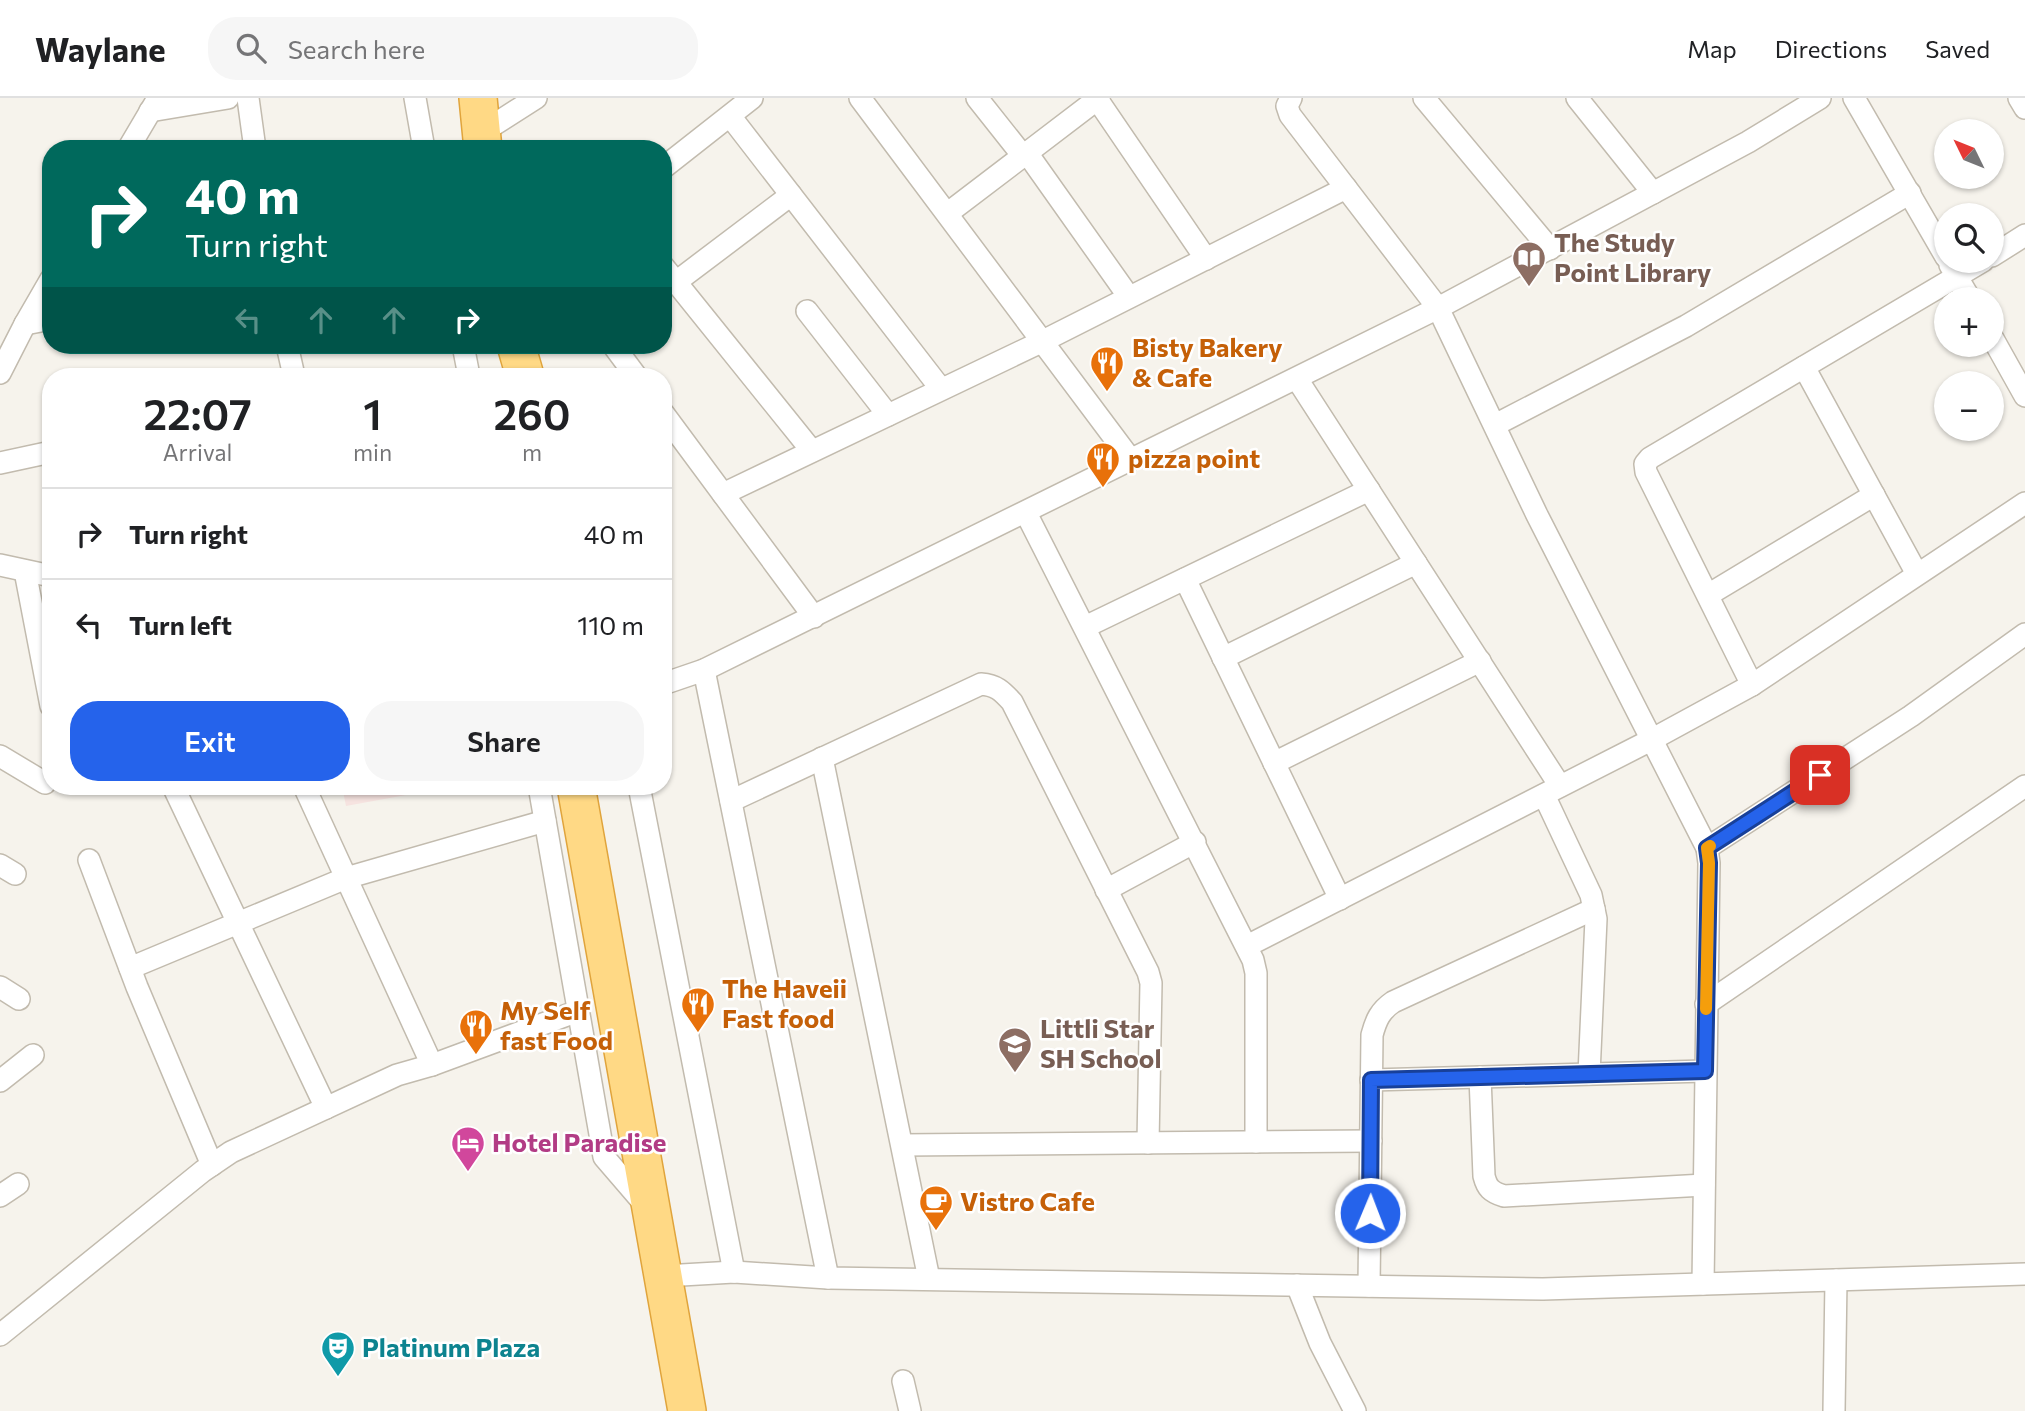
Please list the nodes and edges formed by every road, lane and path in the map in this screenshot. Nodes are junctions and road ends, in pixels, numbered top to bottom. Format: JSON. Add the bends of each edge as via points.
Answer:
{"nodes":[{"id":1,"x":228,"y":98,"type":"edge"},
{"id":2,"x":248,"y":98,"type":"edge"},
{"id":3,"x":415,"y":98,"type":"edge"},
{"id":4,"x":536,"y":98,"type":"edge"},
{"id":5,"x":752,"y":98,"type":"edge"},
{"id":6,"x":860,"y":98,"type":"edge"},
{"id":7,"x":977,"y":98,"type":"edge"},
{"id":8,"x":1291,"y":98,"type":"edge"},
{"id":9,"x":1424,"y":98,"type":"edge"},
{"id":10,"x":1577,"y":98,"type":"edge"},
{"id":11,"x":1820,"y":98,"type":"edge"},
{"id":12,"x":1854,"y":98,"type":"edge"},
{"id":13,"x":2020,"y":98,"type":"edge"},
{"id":14,"x":1098,"y":99,"type":"edge"},
{"id":15,"x":154,"y":104,"type":"edge"},
{"id":16,"x":2025,"y":108,"type":"edge"},
{"id":17,"x":730,"y":116,"type":"junction"},
{"id":18,"x":481,"y":127,"type":"edge"},
{"id":19,"x":133,"y":140,"type":"edge"},
{"id":20,"x":254,"y":140,"type":"edge"},
{"id":21,"x":422,"y":140,"type":"edge"},
{"id":22,"x":1025,"y":155,"type":"junction"},
{"id":23,"x":672,"y":161,"type":"edge"},
{"id":24,"x":1346,"y":188,"type":"junction"},
{"id":25,"x":1653,"y":193,"type":"junction"},
{"id":26,"x":1910,"y":193,"type":"junction"},
{"id":27,"x":791,"y":195,"type":"junction"},
{"id":28,"x":948,"y":213,"type":"junction"},
{"id":29,"x":2025,"y":235,"type":"edge"},
{"id":30,"x":1934,"y":236,"type":"edge"},
{"id":31,"x":2004,"y":248,"type":"edge"},
{"id":32,"x":1550,"y":249,"type":"junction"},
{"id":33,"x":1206,"y":258,"type":"junction"},
{"id":34,"x":672,"y":273,"type":"edge"},
{"id":35,"x":1939,"y":273,"type":"edge"},
{"id":36,"x":672,"y":276,"type":"edge"},
{"id":37,"x":42,"y":294,"type":"edge"},
{"id":38,"x":1129,"y":297,"type":"junction"},
{"id":39,"x":1438,"y":308,"type":"junction"},
{"id":40,"x":807,"y":311,"type":"dead end"},
{"id":41,"x":42,"y":321,"type":"edge"},
{"id":42,"x":24,"y":324,"type":"junction"},
{"id":43,"x":1041,"y":342,"type":"junction"},
{"id":44,"x":2003,"y":357,"type":"edge"},
{"id":45,"x":1804,"y":367,"type":"junction"},
{"id":46,"x":0,"y":373,"type":"edge"},
{"id":47,"x":1297,"y":379,"type":"junction"},
{"id":48,"x":941,"y":389,"type":"junction"},
{"id":49,"x":2025,"y":396,"type":"edge"},
{"id":50,"x":888,"y":415,"type":"junction"},
{"id":51,"x":672,"y":425,"type":"edge"},
{"id":52,"x":1495,"y":425,"type":"junction"},
{"id":53,"x":812,"y":451,"type":"junction"},
{"id":54,"x":42,"y":454,"type":"edge"},
{"id":55,"x":1132,"y":460,"type":"junction"},
{"id":56,"x":0,"y":463,"type":"edge"},
{"id":57,"x":1369,"y":490,"type":"junction"},
{"id":58,"x":723,"y":494,"type":"junction"},
{"id":59,"x":1874,"y":495,"type":"junction"},
{"id":60,"x":2025,"y":503,"type":"edge"},
{"id":61,"x":1026,"y":513,"type":"junction"},
{"id":62,"x":1416,"y":563,"type":"junction"},
{"id":63,"x":0,"y":565,"type":"edge"},
{"id":64,"x":25,"y":571,"type":"junction"},
{"id":65,"x":42,"y":574,"type":"edge"},
{"id":66,"x":1917,"y":575,"type":"junction"},
{"id":67,"x":1185,"y":579,"type":"junction"},
{"id":68,"x":1708,"y":595,"type":"junction"},
{"id":69,"x":814,"y":617,"type":"junction"},
{"id":70,"x":1085,"y":627,"type":"junction"},
{"id":71,"x":2025,"y":634,"type":"edge"},
{"id":72,"x":1223,"y":658,"type":"junction"},
{"id":73,"x":42,"y":659,"type":"edge"},
{"id":74,"x":1480,"y":662,"type":"junction"},
{"id":75,"x":704,"y":670,"type":"junction"},
{"id":76,"x":672,"y":681,"type":"edge"},
{"id":77,"x":1752,"y":685,"type":"junction"},
{"id":78,"x":1651,"y":740,"type":"junction"},
{"id":79,"x":0,"y":756,"type":"edge"},
{"id":80,"x":822,"y":758,"type":"junction"},
{"id":81,"x":1274,"y":764,"type":"junction"},
{"id":82,"x":42,"y":781,"type":"edge"},
{"id":83,"x":2025,"y":786,"type":"edge"},
{"id":84,"x":1552,"y":790,"type":"junction"},
{"id":85,"x":177,"y":795,"type":"edge"},
{"id":86,"x":308,"y":795,"type":"edge"},
{"id":87,"x":541,"y":795,"type":"edge"},
{"id":88,"x":578,"y":795,"type":"edge"},
{"id":89,"x":641,"y":795,"type":"edge"},
{"id":90,"x":731,"y":801,"type":"junction"},
{"id":91,"x":545,"y":821,"type":"junction"},
{"id":92,"x":1195,"y":842,"type":"junction"},
{"id":93,"x":1707,"y":848,"type":"junction"},
{"id":94,"x":89,"y":860,"type":"dead end"},
{"id":95,"x":346,"y":878,"type":"junction"},
{"id":96,"x":1106,"y":890,"type":"junction"},
{"id":97,"x":1340,"y":898,"type":"junction"},
{"id":98,"x":1594,"y":909,"type":"junction"},
{"id":99,"x":238,"y":923,"type":"junction"},
{"id":100,"x":1247,"y":946,"type":"junction"},
{"id":101,"x":130,"y":968,"type":"junction"},
{"id":102,"x":0,"y":987,"type":"edge"},
{"id":103,"x":19,"y":999,"type":"dead end"},
{"id":104,"x":1706,"y":1004,"type":"junction"},
{"id":105,"x":579,"y":1011,"type":"junction"},
{"id":106,"x":33,"y":1055,"type":"dead end"},
{"id":107,"x":432,"y":1065,"type":"junction"},
{"id":108,"x":1705,"y":1071,"type":"junction"},
{"id":109,"x":1589,"y":1074,"type":"junction"},
{"id":110,"x":1480,"y":1077,"type":"junction"},
{"id":111,"x":0,"y":1080,"type":"edge"},
{"id":112,"x":1371,"y":1080,"type":"junction"},
{"id":113,"x":326,"y":1108,"type":"junction"},
{"id":114,"x":1371,"y":1141,"type":"junction"},
{"id":115,"x":1256,"y":1142,"type":"junction"},
{"id":116,"x":1148,"y":1143,"type":"junction"},
{"id":117,"x":902,"y":1145,"type":"junction"},
{"id":118,"x":212,"y":1165,"type":"junction"},
{"id":119,"x":1704,"y":1185,"type":"junction"},
{"id":120,"x":652,"y":1214,"type":"junction"},
{"id":121,"x":734,"y":1272,"type":"junction"},
{"id":122,"x":2025,"y":1274,"type":"edge"},
{"id":123,"x":664,"y":1276,"type":"junction"},
{"id":124,"x":828,"y":1278,"type":"junction"},
{"id":125,"x":929,"y":1279,"type":"junction"},
{"id":126,"x":1836,"y":1280,"type":"junction"},
{"id":127,"x":1703,"y":1284,"type":"junction"},
{"id":128,"x":1297,"y":1285,"type":"junction"},
{"id":129,"x":1369,"y":1286,"type":"junction"},
{"id":130,"x":3,"y":1327,"type":"edge"},
{"id":131,"x":903,"y":1381,"type":"dead end"},
{"id":132,"x":687,"y":1411,"type":"edge"},
{"id":133,"x":910,"y":1411,"type":"edge"},
{"id":134,"x":1355,"y":1411,"type":"edge"},
{"id":135,"x":1834,"y":1411,"type":"edge"}],
"edges":[{"from":1,"to":15,"type":"street"},
{"from":2,"to":20,"type":"street"},
{"from":3,"to":21,"type":"street"},
{"from":4,"to":18,"type":"street"},
{"from":5,"to":17,"type":"street"},
{"from":6,"to":28,"type":"street"},
{"from":7,"to":22,"type":"street"},
{"from":8,"to":24,"type":"street","via":[[1290,115]]},
{"from":9,"to":32,"type":"street"},
{"from":10,"to":25,"type":"street"},
{"from":11,"to":25,"type":"street"},
{"from":12,"to":26,"type":"street"},
{"from":13,"to":16,"type":"street"},
{"from":14,"to":22,"type":"street"},
{"from":14,"to":33,"type":"street"},
{"from":15,"to":19,"type":"street"},
{"from":17,"to":23,"type":"street"},
{"from":17,"to":27,"type":"street"},
{"from":22,"to":28,"type":"street"},
{"from":22,"to":38,"type":"street"},
{"from":24,"to":33,"type":"street"},
{"from":24,"to":39,"type":"street"},
{"from":25,"to":32,"type":"street"},
{"from":26,"to":30,"type":"street"},
{"from":26,"to":52,"type":"street","via":[[1686,327]]},
{"from":27,"to":34,"type":"street"},
{"from":27,"to":48,"type":"street"},
{"from":28,"to":43,"type":"street"},
{"from":29,"to":31,"type":"street"},
{"from":32,"to":39,"type":"street"},
{"from":33,"to":38,"type":"street"},
{"from":35,"to":45,"type":"street"},
{"from":36,"to":53,"type":"street"},
{"from":37,"to":42,"type":"street"},
{"from":38,"to":43,"type":"street"},
{"from":39,"to":47,"type":"street"},
{"from":39,"to":52,"type":"street"},
{"from":40,"to":50,"type":"street"},
{"from":41,"to":42,"type":"street"},
{"from":42,"to":46,"type":"street"},
{"from":43,"to":48,"type":"street"},
{"from":43,"to":55,"type":"street"},
{"from":44,"to":49,"type":"street"},
{"from":45,"to":59,"type":"street"},
{"from":45,"to":68,"type":"street","via":[[1645,464]]},
{"from":47,"to":55,"type":"street"},
{"from":47,"to":57,"type":"street"},
{"from":48,"to":50,"type":"street"},
{"from":50,"to":53,"type":"street"},
{"from":51,"to":58,"type":"street"},
{"from":52,"to":78,"type":"street"},
{"from":53,"to":58,"type":"street"},
{"from":54,"to":56,"type":"street"},
{"from":55,"to":61,"type":"street"},
{"from":57,"to":62,"type":"street"},
{"from":57,"to":67,"type":"street"},
{"from":58,"to":69,"type":"street"},
{"from":59,"to":66,"type":"street"},
{"from":59,"to":68,"type":"street"},
{"from":60,"to":66,"type":"street"},
{"from":61,"to":69,"type":"street"},
{"from":61,"to":70,"type":"street"},
{"from":62,"to":72,"type":"street"},
{"from":62,"to":74,"type":"street"},
{"from":63,"to":64,"type":"street"},
{"from":64,"to":65,"type":"street"},
{"from":64,"to":73,"type":"street"},
{"from":66,"to":77,"type":"street"},
{"from":67,"to":70,"type":"street"},
{"from":67,"to":72,"type":"street"},
{"from":68,"to":77,"type":"street"},
{"from":69,"to":75,"type":"street"},
{"from":70,"to":92,"type":"street"},
{"from":71,"to":93,"type":"street","via":[[1911,716]]},
{"from":72,"to":81,"type":"street"},
{"from":74,"to":81,"type":"street"},
{"from":74,"to":84,"type":"street"},
{"from":75,"to":76,"type":"street"},
{"from":75,"to":90,"type":"street"},
{"from":77,"to":78,"type":"street"},
{"from":78,"to":84,"type":"street"},
{"from":78,"to":93,"type":"street"},
{"from":79,"to":82,"type":"street"},
{"from":80,"to":90,"type":"street"},
{"from":80,"to":96,"type":"street","via":[[981,684],[993,685],[1012,702]]},
{"from":80,"to":117,"type":"street"},
{"from":81,"to":97,"type":"street"},
{"from":83,"to":104,"type":"street"},
{"from":84,"to":97,"type":"street"},
{"from":84,"to":98,"type":"street"},
{"from":85,"to":99,"type":"street"},
{"from":86,"to":95,"type":"street"},
{"from":87,"to":91,"type":"street"},
{"from":88,"to":120,"type":"highway"},
{"from":89,"to":121,"type":"street"},
{"from":90,"to":124,"type":"street"},
{"from":91,"to":95,"type":"street"},
{"from":91,"to":105,"type":"street"},
{"from":92,"to":96,"type":"street"},
{"from":92,"to":100,"type":"street"},
{"from":93,"to":104,"type":"street"},
{"from":94,"to":101,"type":"street"},
{"from":95,"to":99,"type":"street"},
{"from":95,"to":107,"type":"street"},
{"from":96,"to":116,"type":"street","via":[[1151,983]]},
{"from":97,"to":100,"type":"street"},
{"from":98,"to":109,"type":"street"},
{"from":98,"to":112,"type":"street","via":[[1383,1009],[1372,1035]]},
{"from":99,"to":101,"type":"street"},
{"from":99,"to":113,"type":"street"},
{"from":100,"to":115,"type":"street","via":[[1256,973]]},
{"from":101,"to":118,"type":"street"},
{"from":102,"to":103,"type":"street"},
{"from":104,"to":108,"type":"street"},
{"from":105,"to":107,"type":"street"},
{"from":105,"to":120,"type":"street","via":[[604,1157]]},
{"from":106,"to":111,"type":"street"},
{"from":107,"to":113,"type":"street","via":[[397,1075]]},
{"from":108,"to":109,"type":"street"},
{"from":108,"to":119,"type":"street"},
{"from":109,"to":110,"type":"street"},
{"from":110,"to":112,"type":"street"},
{"from":110,"to":119,"type":"street","via":[[1483,1176],[1493,1193]]},
{"from":112,"to":114,"type":"street"},
{"from":113,"to":118,"type":"street"},
{"from":114,"to":115,"type":"street"},
{"from":114,"to":129,"type":"street"},
{"from":115,"to":116,"type":"street"},
{"from":116,"to":117,"type":"street"},
{"from":117,"to":125,"type":"street"},
{"from":118,"to":130,"type":"street"},
{"from":119,"to":127,"type":"street"},
{"from":120,"to":123,"type":"highway"},
{"from":121,"to":123,"type":"street"},
{"from":121,"to":124,"type":"street"},
{"from":122,"to":126,"type":"street"},
{"from":123,"to":132,"type":"highway"},
{"from":124,"to":125,"type":"street"},
{"from":125,"to":128,"type":"street"},
{"from":126,"to":127,"type":"street"},
{"from":126,"to":135,"type":"street"},
{"from":127,"to":129,"type":"street","via":[[1543,1289]]},
{"from":128,"to":129,"type":"street"},
{"from":128,"to":134,"type":"street"},
{"from":131,"to":133,"type":"street"}]}
